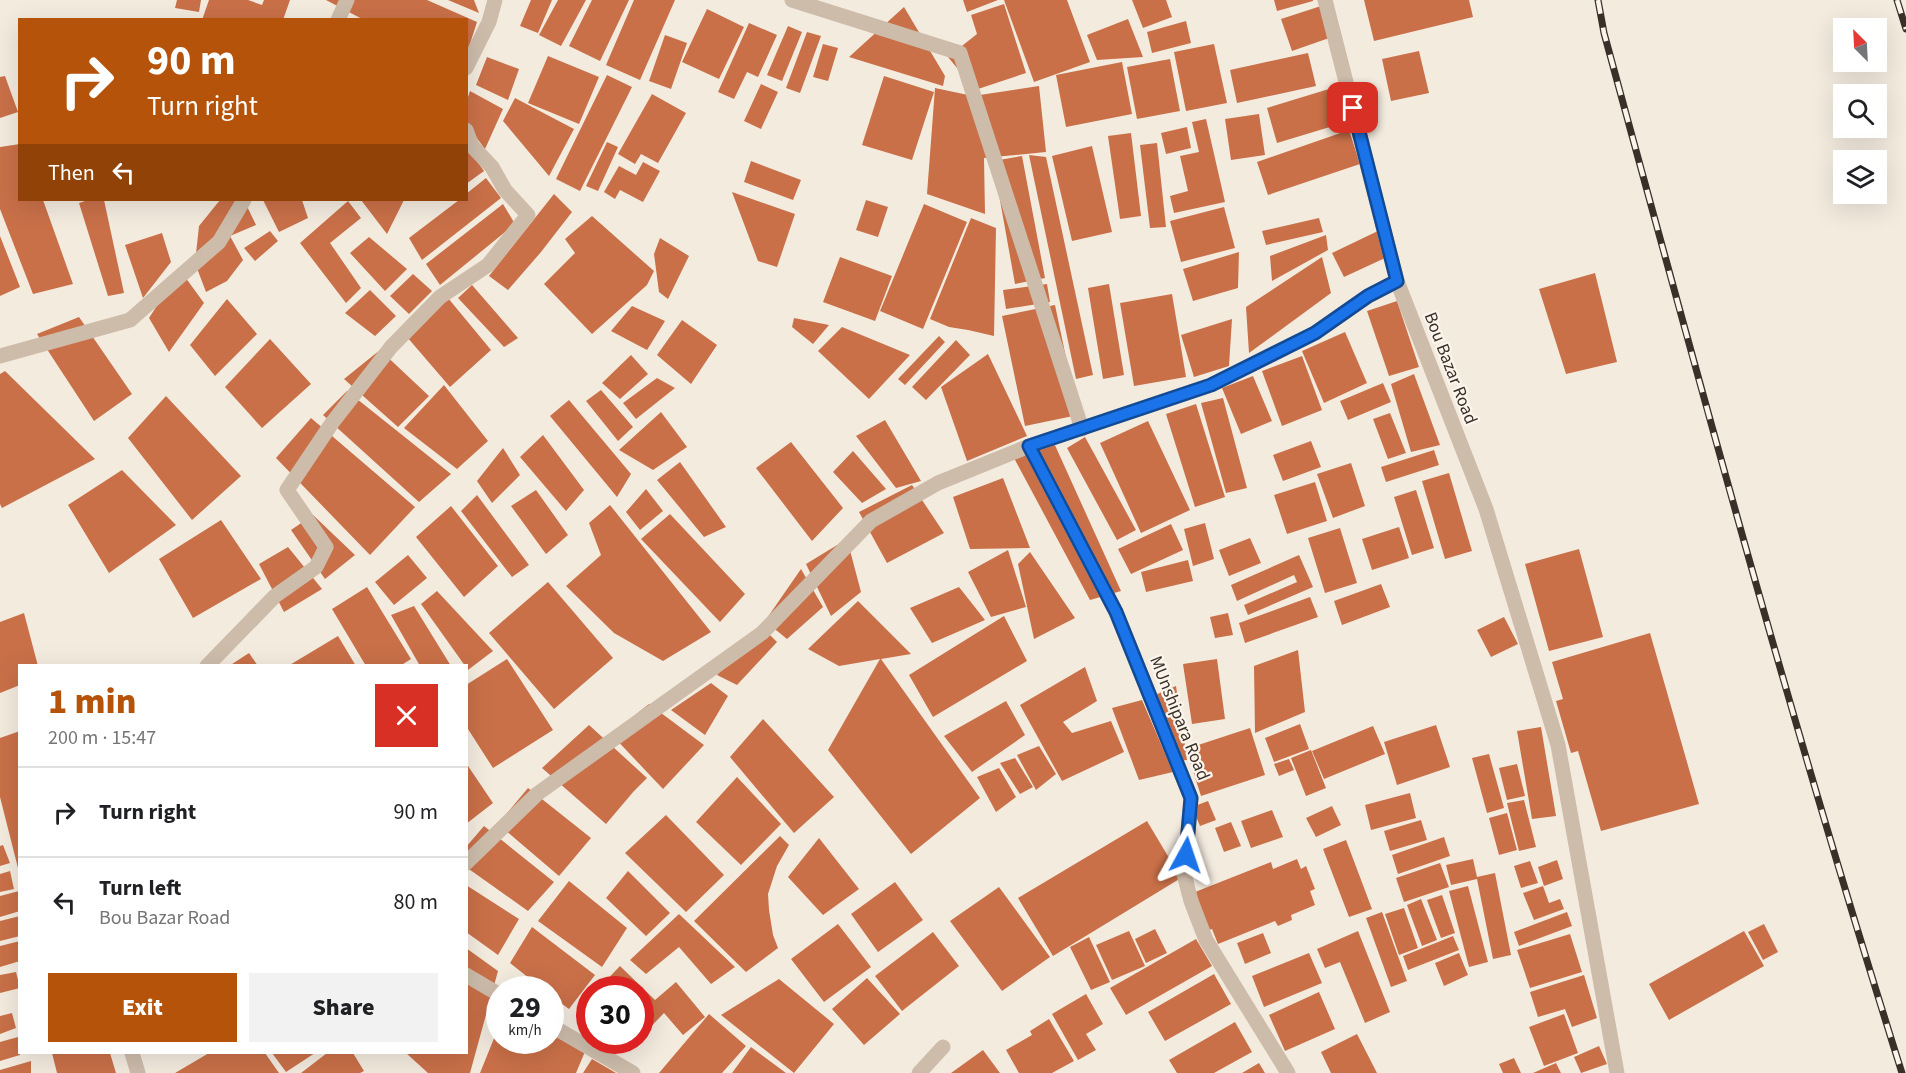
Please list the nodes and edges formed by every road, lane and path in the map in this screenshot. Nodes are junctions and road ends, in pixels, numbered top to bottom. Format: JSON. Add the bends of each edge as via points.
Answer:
{"nodes":[{"id":1,"x":347,"y":0,"type":"edge"},
{"id":2,"x":495,"y":0,"type":"edge"},
{"id":3,"x":792,"y":0,"type":"edge"},
{"id":4,"x":1325,"y":0,"type":"edge"},
{"id":5,"x":339,"y":18,"type":"edge"},
{"id":6,"x":468,"y":64,"type":"edge"},
{"id":7,"x":468,"y":135,"type":"edge"},
{"id":8,"x":243,"y":201,"type":"edge"},
{"id":9,"x":1397,"y":281,"type":"junction"},
{"id":10,"x":0,"y":356,"type":"edge"},
{"id":11,"x":1082,"y":429,"type":"junction"},
{"id":12,"x":1029,"y":446,"type":"junction"},
{"id":13,"x":209,"y":664,"type":"edge"},
{"id":14,"x":468,"y":861,"type":"edge"},
{"id":15,"x":468,"y":976,"type":"edge"},
{"id":16,"x":486,"y":987,"type":"edge"},
{"id":17,"x":564,"y":1033,"type":"edge"},
{"id":18,"x":943,"y":1047,"type":"dead end"},
{"id":19,"x":132,"y":1054,"type":"edge"},
{"id":20,"x":138,"y":1073,"type":"edge"},
{"id":21,"x":633,"y":1073,"type":"edge"},
{"id":22,"x":919,"y":1073,"type":"edge"},
{"id":23,"x":1288,"y":1073,"type":"edge"},
{"id":24,"x":1617,"y":1073,"type":"edge"}],
"edges":[{"from":1,"to":5,"type":"street"},
{"from":2,"to":6,"type":"street","via":[[489,22]]},
{"from":3,"to":11,"type":"street","via":[[960,53]]},
{"from":4,"to":9,"type":"street","name":"Bou Bazar Road"},
{"from":7,"to":13,"type":"street","via":[[505,190],[528,215],[488,265],[440,297],[391,347],[332,423],[287,490],[326,547],[316,567],[275,596]]},
{"from":8,"to":10,"type":"street","via":[[219,242],[130,321]]},
{"from":9,"to":11,"type":"street","via":[[1315,333],[1211,385]]},
{"from":9,"to":24,"type":"street","name":"Bou Bazar Road","via":[[1486,509],[1558,745]]},
{"from":11,"to":12,"type":"street"},
{"from":12,"to":14,"type":"street","via":[[938,483],[871,521],[762,633],[537,794]]},
{"from":12,"to":23,"type":"street","name":"MUnshipara Road","via":[[1116,612],[1191,798],[1184,874],[1206,940]]},
{"from":15,"to":16,"type":"street"},
{"from":17,"to":21,"type":"street"},
{"from":18,"to":22,"type":"street"},
{"from":19,"to":20,"type":"street"}]}
